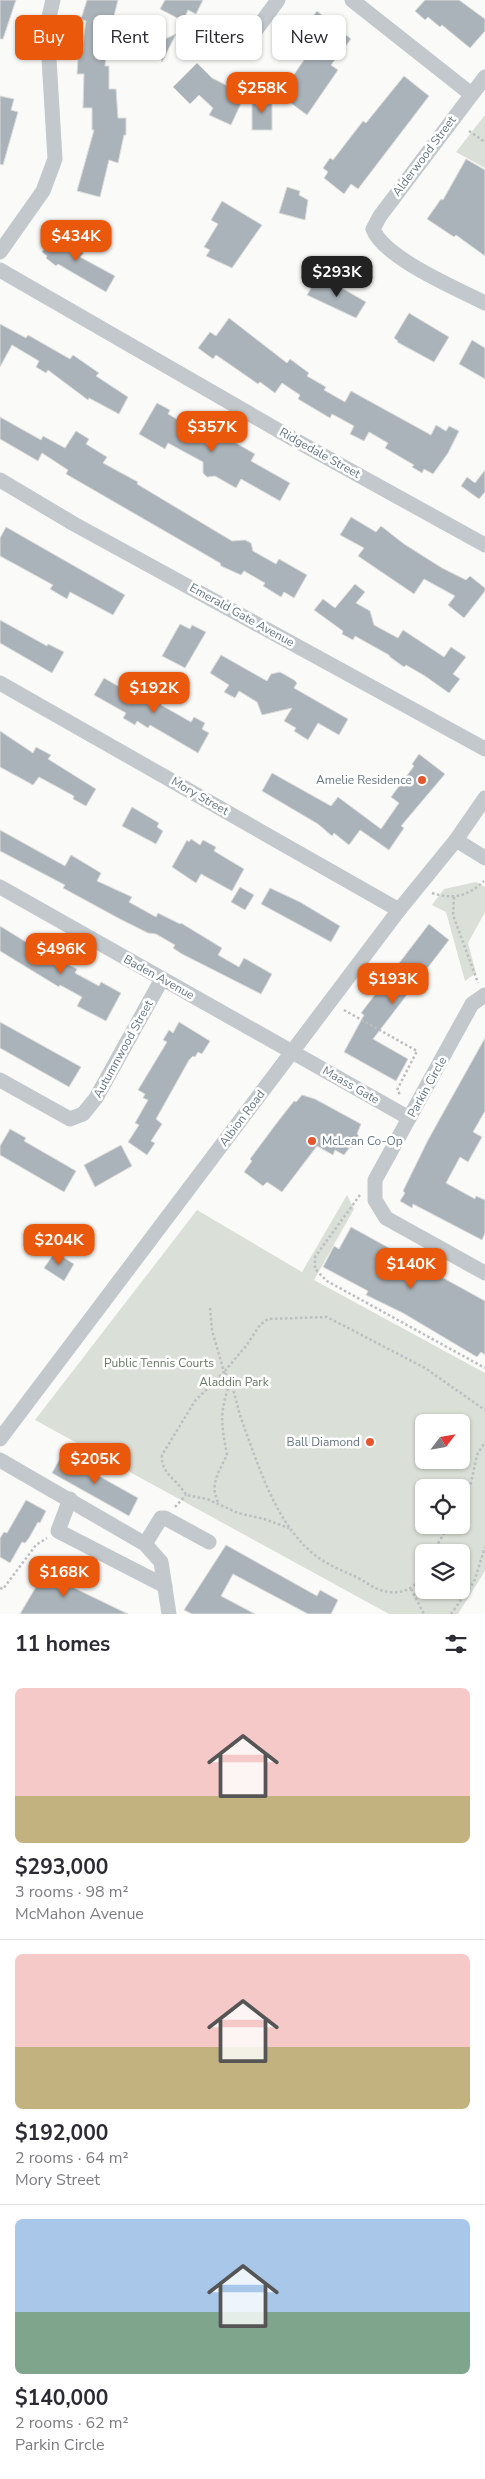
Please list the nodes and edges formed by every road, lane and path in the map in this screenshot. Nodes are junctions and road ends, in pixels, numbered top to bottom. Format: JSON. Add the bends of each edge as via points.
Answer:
{"nodes":[{"id":1,"x":53,"y":0,"type":"edge"},
{"id":2,"x":278,"y":0,"type":"edge"},
{"id":3,"x":352,"y":0,"type":"edge"},
{"id":4,"x":262,"y":22,"type":"edge"},
{"id":5,"x":485,"y":77,"type":"edge"},
{"id":6,"x":471,"y":94,"type":"junction"},
{"id":7,"x":469,"y":131,"type":"dead end"},
{"id":8,"x":485,"y":142,"type":"edge"},
{"id":9,"x":0,"y":252,"type":"edge"},
{"id":10,"x":0,"y":270,"type":"edge"},
{"id":11,"x":485,"y":303,"type":"edge"},
{"id":12,"x":0,"y":480,"type":"edge"},
{"id":13,"x":485,"y":544,"type":"edge"},
{"id":14,"x":0,"y":683,"type":"edge"},
{"id":15,"x":485,"y":749,"type":"edge"},
{"id":16,"x":485,"y":798,"type":"edge"},
{"id":17,"x":456,"y":840,"type":"junction"},
{"id":18,"x":485,"y":858,"type":"edge"},
{"id":19,"x":484,"y":881,"type":"edge"},
{"id":20,"x":0,"y":888,"type":"edge"},
{"id":21,"x":431,"y":893,"type":"dead end"},
{"id":22,"x":454,"y":897,"type":"junction"},
{"id":23,"x":399,"y":910,"type":"junction"},
{"id":24,"x":162,"y":979,"type":"junction"},
{"id":25,"x":484,"y":995,"type":"edge"},
{"id":26,"x":344,"y":1010,"type":"dead end"},
{"id":27,"x":293,"y":1051,"type":"junction"},
{"id":28,"x":0,"y":1080,"type":"edge"},
{"id":29,"x":401,"y":1096,"type":"dead end"},
{"id":30,"x":409,"y":1118,"type":"junction"},
{"id":31,"x":360,"y":1194,"type":"dead end"},
{"id":32,"x":485,"y":1273,"type":"edge"},
{"id":33,"x":210,"y":1308,"type":"dead end"},
{"id":34,"x":485,"y":1368,"type":"edge"},
{"id":35,"x":224,"y":1372,"type":"junction"},
{"id":36,"x":231,"y":1380,"type":"junction"},
{"id":37,"x":485,"y":1410,"type":"edge"},
{"id":38,"x":0,"y":1439,"type":"edge"},
{"id":39,"x":485,"y":1442,"type":"edge"},
{"id":40,"x":0,"y":1460,"type":"edge"},
{"id":41,"x":470,"y":1484,"type":"edge"},
{"id":42,"x":70,"y":1499,"type":"junction"},
{"id":43,"x":218,"y":1503,"type":"junction"},
{"id":44,"x":290,"y":1529,"type":"junction"},
{"id":45,"x":58,"y":1531,"type":"junction"},
{"id":46,"x":210,"y":1542,"type":"dead end"},
{"id":47,"x":146,"y":1544,"type":"junction"},
{"id":48,"x":485,"y":1547,"type":"edge"},
{"id":49,"x":415,"y":1585,"type":"edge"},
{"id":50,"x":165,"y":1586,"type":"junction"},
{"id":51,"x":0,"y":1588,"type":"edge"},
{"id":52,"x":412,"y":1589,"type":"junction"},
{"id":53,"x":169,"y":1614,"type":"edge"},
{"id":54,"x":424,"y":1614,"type":"edge"},
{"id":55,"x":451,"y":1614,"type":"edge"}],
"edges":[{"from":1,"to":9,"type":"street","via":[[46,25],[55,159],[43,191]]},
{"from":2,"to":4,"type":"street"},
{"from":3,"to":6,"type":"street"},
{"from":5,"to":6,"type":"street","name":"Alderwood Street"},
{"from":6,"to":11,"type":"street","name":"Alderwood Street","via":[[373,229],[376,239],[394,255]]},
{"from":7,"to":8,"type":"path"},
{"from":10,"to":13,"type":"street","name":"Ridgedale Street","via":[[295,440]]},
{"from":12,"to":15,"type":"street","name":"Emerald Gate Avenue","via":[[74,524]]},
{"from":14,"to":23,"type":"street","name":"Mory Street"},
{"from":16,"to":17,"type":"street","name":"Albion Road"},
{"from":17,"to":18,"type":"street"},
{"from":17,"to":23,"type":"street","name":"Albion Road"},
{"from":19,"to":22,"type":"path","via":[[473,891]]},
{"from":20,"to":24,"type":"street","name":"Baden Avenue"},
{"from":21,"to":22,"type":"path"},
{"from":22,"to":25,"type":"path","via":[[453,915]]},
{"from":23,"to":27,"type":"street","name":"Albion Road"},
{"from":24,"to":27,"type":"street","name":"Baden Avenue"},
{"from":24,"to":28,"type":"street","name":"Autumnwood Street","via":[[84,1114],[70,1119]]},
{"from":25,"to":30,"type":"street","name":"Parkin Circle","via":[[472,1004]]},
{"from":26,"to":29,"type":"path","via":[[417,1051],[397,1090]]},
{"from":27,"to":30,"type":"street","name":"Maass Gate"},
{"from":27,"to":38,"type":"street","name":"Albion Road"},
{"from":30,"to":32,"type":"street","name":"Parkin Circle","via":[[375,1180],[376,1200],[386,1218]]},
{"from":31,"to":34,"type":"path","via":[[315,1257],[315,1269],[327,1281]]},
{"from":33,"to":35,"type":"path","via":[[212,1330]]},
{"from":35,"to":36,"type":"path"},
{"from":35,"to":37,"type":"path","via":[[268,1319],[328,1317],[425,1368]]},
{"from":35,"to":43,"type":"path","via":[[190,1408],[162,1455],[161,1464],[186,1495]]},
{"from":36,"to":43,"type":"path","via":[[222,1405],[221,1424],[227,1455],[217,1472],[214,1488]]},
{"from":36,"to":44,"type":"path","via":[[241,1419],[264,1481]]},
{"from":39,"to":41,"type":"path","via":[[477,1455]]},
{"from":40,"to":42,"type":"street"},
{"from":42,"to":45,"type":"street"},
{"from":42,"to":47,"type":"street"},
{"from":43,"to":44,"type":"path","via":[[238,1513],[264,1518]]},
{"from":44,"to":52,"type":"path","via":[[315,1556],[373,1588],[387,1592]]},
{"from":45,"to":50,"type":"street"},
{"from":45,"to":51,"type":"path","via":[[36,1545],[3,1589]]},
{"from":46,"to":47,"type":"street","via":[[161,1518]]},
{"from":47,"to":50,"type":"street","via":[[161,1562]]},
{"from":48,"to":55,"type":"path","via":[[474,1582]]},
{"from":49,"to":52,"type":"path"},
{"from":50,"to":53,"type":"street"},
{"from":52,"to":54,"type":"path"}]}
